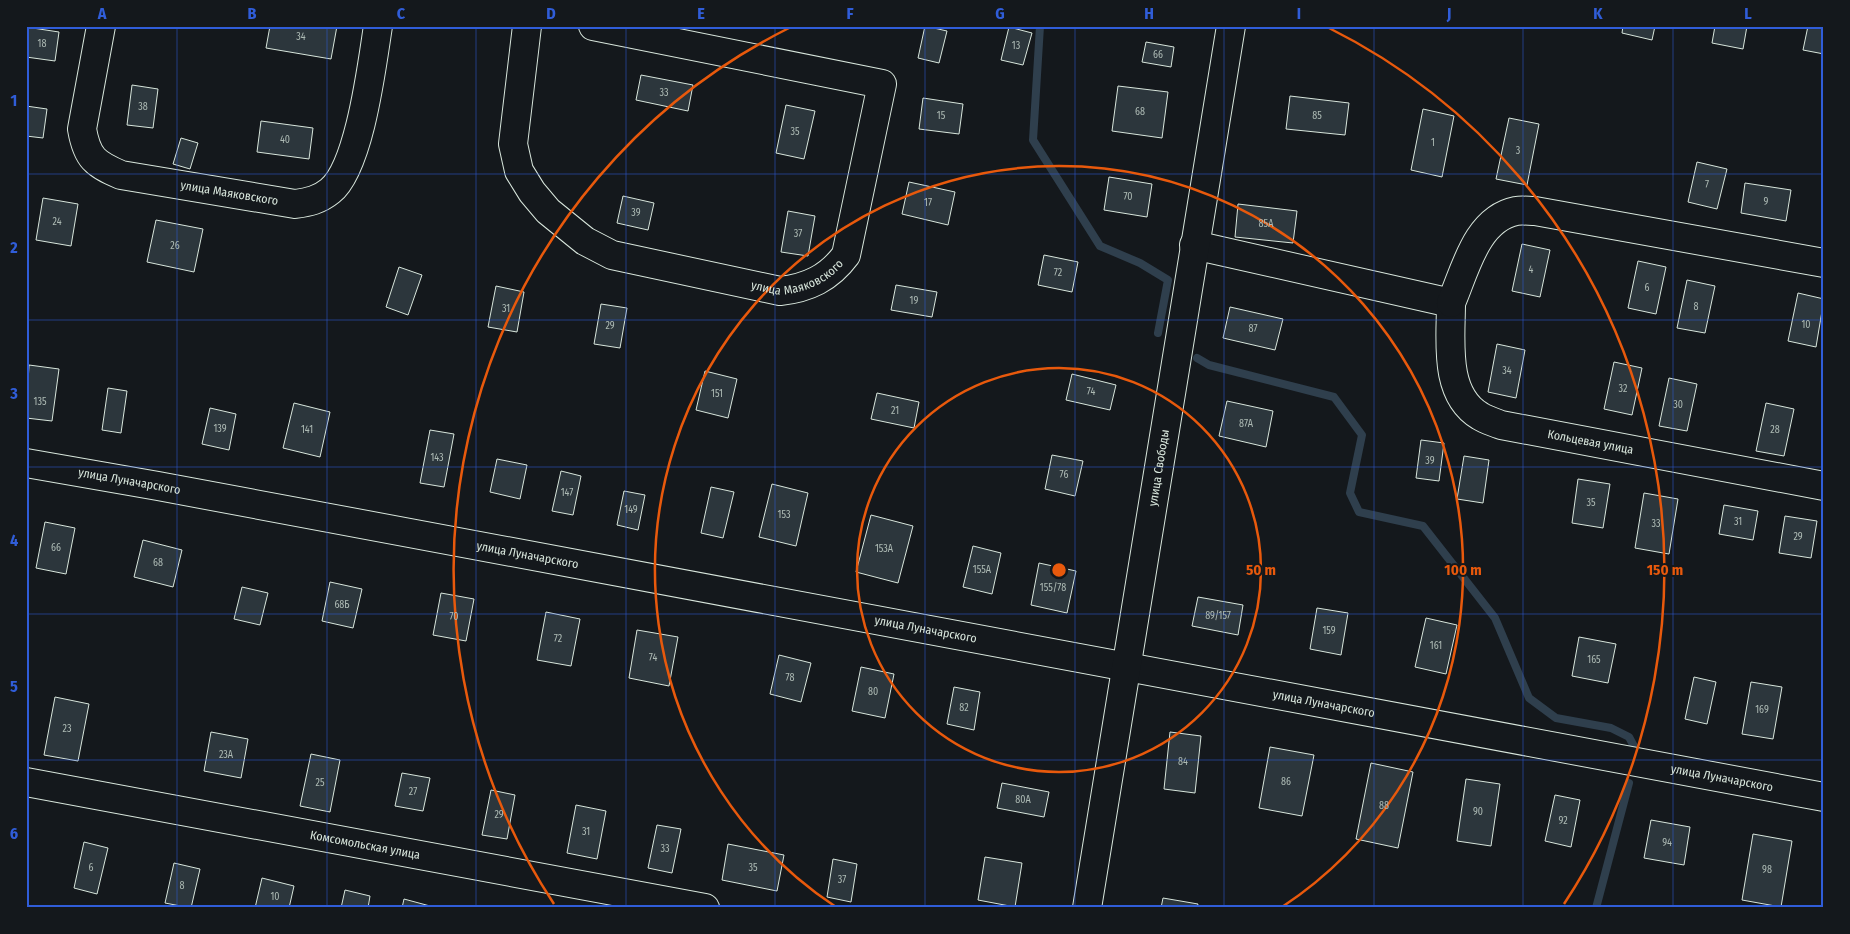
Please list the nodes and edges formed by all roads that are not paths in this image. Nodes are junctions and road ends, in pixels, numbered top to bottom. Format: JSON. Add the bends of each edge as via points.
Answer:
{"nodes":[{"id":1,"x":101,"y":26,"type":"edge"},
{"id":2,"x":378,"y":26,"type":"edge"},
{"id":3,"x":527,"y":26,"type":"edge"},
{"id":4,"x":593,"y":26,"type":"edge"},
{"id":5,"x":1231,"y":26,"type":"edge"},
{"id":6,"x":1194,"y":245,"type":"junction"},
{"id":7,"x":1824,"y":263,"type":"edge"},
{"id":8,"x":1451,"y":304,"type":"junction"},
{"id":9,"x":26,"y":463,"type":"edge"},
{"id":10,"x":1824,"y":486,"type":"edge"},
{"id":11,"x":1125,"y":666,"type":"junction"},
{"id":12,"x":26,"y":782,"type":"edge"},
{"id":13,"x":1824,"y":797,"type":"edge"},
{"id":14,"x":705,"y":908,"type":"edge"},
{"id":15,"x":1087,"y":908,"type":"edge"}],
"edges":[{"from":1,"to":2,"type":"street","name":"улица Маяковского","via":[[82,129],[92,159],[121,174],[295,204],[316,201],[332,190],[350,160],[365,102]]},
{"from":3,"to":4,"type":"street","name":"улица Маяковского","via":[[513,144],[519,171],[548,211],[585,241],[612,255],[780,291],[800,288],[835,270],[846,255],[882,84]]},
{"from":5,"to":6,"type":"street","name":"улица Свободы"},
{"from":6,"to":8,"type":"street"},
{"from":6,"to":11,"type":"street","name":"улица Свободы"},
{"from":7,"to":8,"type":"street","name":"Кольцевая улица","via":[[1536,210],[1516,211],[1499,217],[1482,232]]},
{"from":8,"to":10,"type":"street","name":"Кольцевая улица","via":[[1451,365],[1455,383],[1478,415],[1501,425]]},
{"from":9,"to":11,"type":"street","name":"улица Луначарского"},
{"from":11,"to":13,"type":"street","name":"улица Луначарского"},
{"from":11,"to":15,"type":"street","name":"улица Свободы"},
{"from":12,"to":14,"type":"street","name":"Комсомольская улица"}]}
